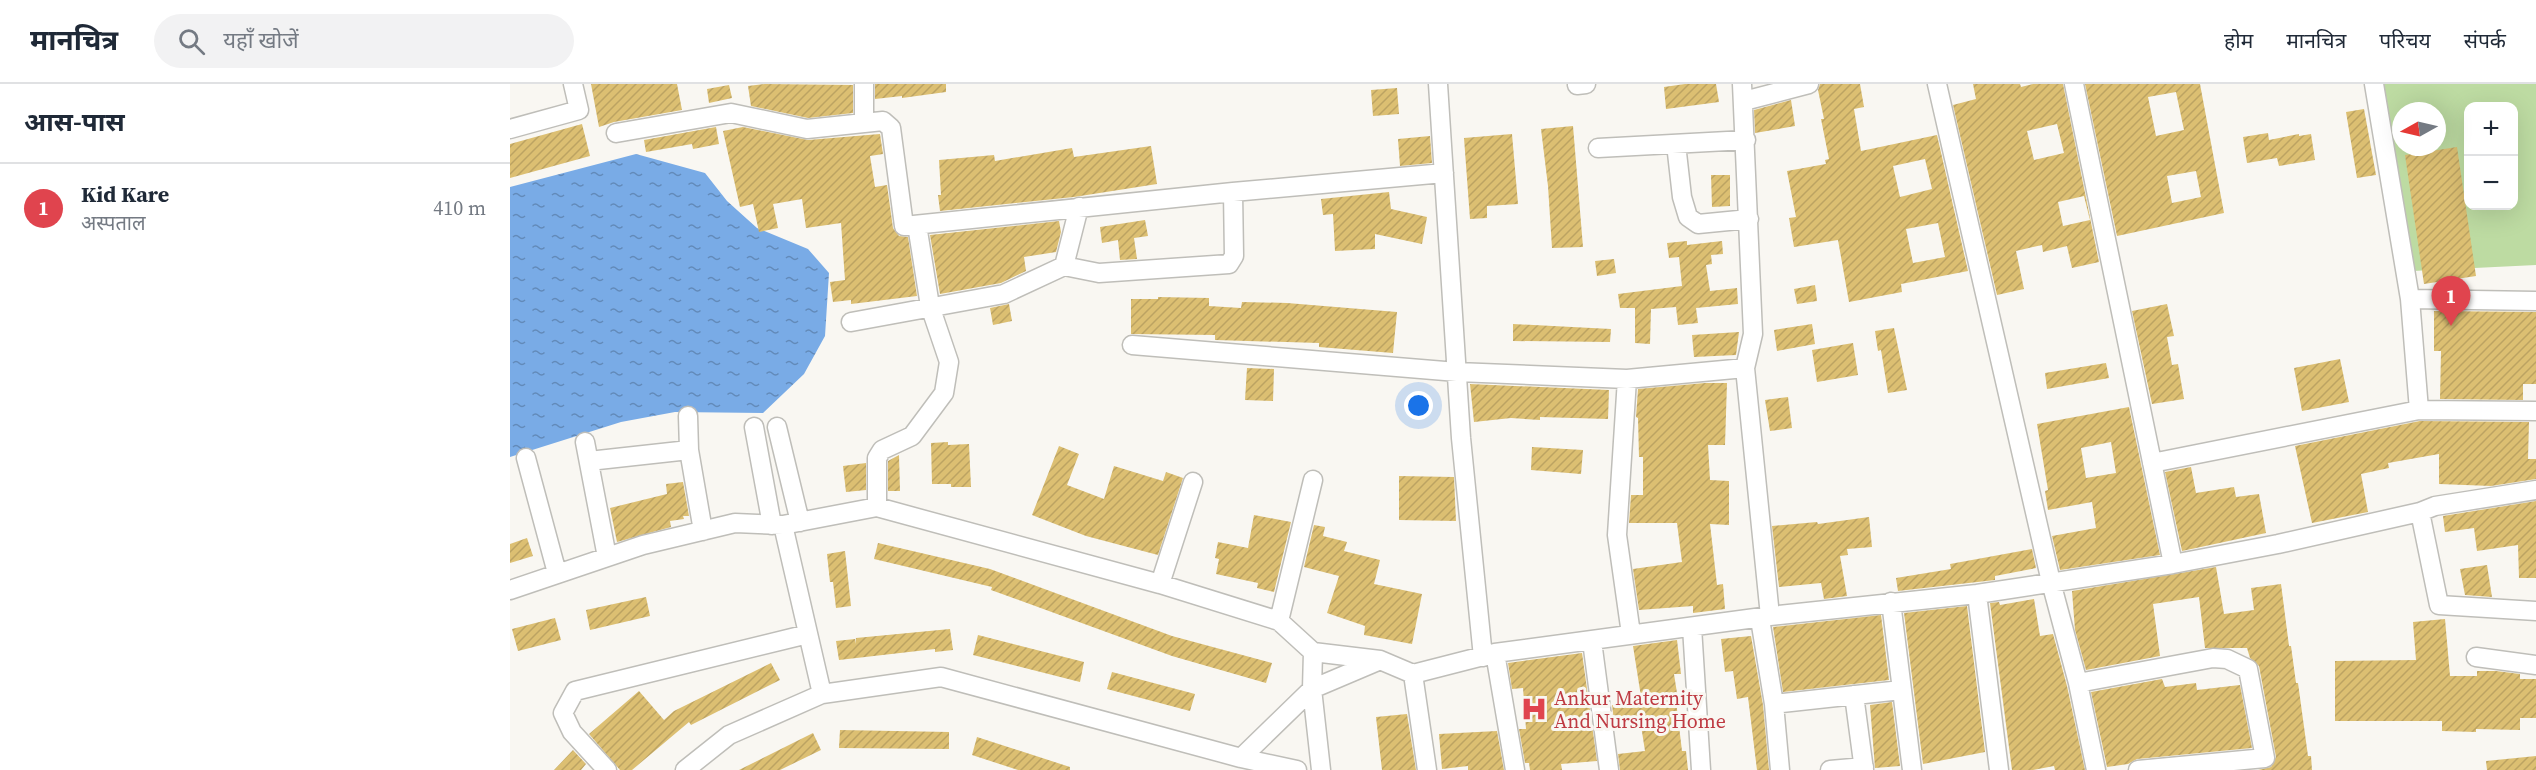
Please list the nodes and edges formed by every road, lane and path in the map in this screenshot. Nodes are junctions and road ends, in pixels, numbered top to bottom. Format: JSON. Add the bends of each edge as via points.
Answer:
{"nodes":[{"id":1,"x":573,"y":84,"type":"edge"},
{"id":2,"x":864,"y":84,"type":"edge"},
{"id":3,"x":1438,"y":84,"type":"edge"},
{"id":4,"x":1809,"y":84,"type":"edge"},
{"id":5,"x":1937,"y":84,"type":"edge"},
{"id":6,"x":2074,"y":84,"type":"edge"},
{"id":7,"x":2374,"y":84,"type":"edge"},
{"id":8,"x":1743,"y":92,"type":"edge"},
{"id":9,"x":864,"y":123,"type":"junction"},
{"id":10,"x":510,"y":129,"type":"edge"},
{"id":11,"x":616,"y":134,"type":"dead end"},
{"id":12,"x":1746,"y":140,"type":"junction"},
{"id":13,"x":1676,"y":144,"type":"junction"},
{"id":14,"x":1598,"y":148,"type":"dead end"},
{"id":15,"x":1444,"y":173,"type":"junction"},
{"id":16,"x":1233,"y":192,"type":"junction"},
{"id":17,"x":1079,"y":207,"type":"junction"},
{"id":18,"x":1749,"y":219,"type":"junction"},
{"id":19,"x":917,"y":225,"type":"junction"},
{"id":20,"x":1064,"y":266,"type":"junction"},
{"id":21,"x":2410,"y":299,"type":"junction"},
{"id":22,"x":2536,"y":301,"type":"edge"},
{"id":23,"x":930,"y":306,"type":"junction"},
{"id":24,"x":852,"y":322,"type":"dead end"},
{"id":25,"x":1132,"y":345,"type":"dead end"},
{"id":26,"x":1745,"y":368,"type":"junction"},
{"id":27,"x":1457,"y":372,"type":"junction"},
{"id":28,"x":1627,"y":379,"type":"junction"},
{"id":29,"x":2419,"y":410,"type":"junction"},
{"id":30,"x":2536,"y":411,"type":"edge"},
{"id":31,"x":688,"y":416,"type":"dead end"},
{"id":32,"x":754,"y":427,"type":"dead end"},
{"id":33,"x":777,"y":428,"type":"dead end"},
{"id":34,"x":585,"y":442,"type":"dead end"},
{"id":35,"x":689,"y":450,"type":"junction"},
{"id":36,"x":526,"y":458,"type":"dead end"},
{"id":37,"x":589,"y":461,"type":"junction"},
{"id":38,"x":2152,"y":463,"type":"junction"},
{"id":39,"x":1312,"y":480,"type":"dead end"},
{"id":40,"x":1193,"y":482,"type":"dead end"},
{"id":41,"x":2536,"y":490,"type":"edge"},
{"id":42,"x":877,"y":507,"type":"junction"},
{"id":43,"x":2420,"y":512,"type":"junction"},
{"id":44,"x":785,"y":524,"type":"junction"},
{"id":45,"x":703,"y":531,"type":"junction"},
{"id":46,"x":607,"y":556,"type":"junction"},
{"id":47,"x":2173,"y":564,"type":"junction"},
{"id":48,"x":556,"y":573,"type":"junction"},
{"id":49,"x":2051,"y":582,"type":"junction"},
{"id":50,"x":1160,"y":584,"type":"junction"},
{"id":51,"x":510,"y":590,"type":"edge"},
{"id":52,"x":1977,"y":594,"type":"junction"},
{"id":53,"x":1891,"y":602,"type":"junction"},
{"id":54,"x":2536,"y":611,"type":"edge"},
{"id":55,"x":1765,"y":618,"type":"junction"},
{"id":56,"x":1280,"y":621,"type":"junction"},
{"id":57,"x":1692,"y":627,"type":"junction"},
{"id":58,"x":808,"y":633,"type":"junction"},
{"id":59,"x":1631,"y":634,"type":"junction"},
{"id":60,"x":1592,"y":641,"type":"junction"},
{"id":61,"x":1313,"y":652,"type":"junction"},
{"id":62,"x":1489,"y":655,"type":"junction"},
{"id":63,"x":2476,"y":657,"type":"dead end"},
{"id":64,"x":1380,"y":660,"type":"junction"},
{"id":65,"x":2536,"y":664,"type":"edge"},
{"id":66,"x":1413,"y":674,"type":"junction"},
{"id":67,"x":2078,"y":683,"type":"junction"},
{"id":68,"x":1312,"y":689,"type":"junction"},
{"id":69,"x":1901,"y":690,"type":"junction"},
{"id":70,"x":822,"y":693,"type":"junction"},
{"id":71,"x":1854,"y":695,"type":"junction"},
{"id":72,"x":1774,"y":704,"type":"junction"},
{"id":73,"x":1241,"y":758,"type":"junction"},
{"id":74,"x":2266,"y":764,"type":"edge"},
{"id":75,"x":1864,"y":768,"type":"edge"},
{"id":76,"x":607,"y":770,"type":"edge"},
{"id":77,"x":685,"y":770,"type":"edge"},
{"id":78,"x":1297,"y":770,"type":"edge"},
{"id":79,"x":1321,"y":770,"type":"edge"},
{"id":80,"x":1427,"y":770,"type":"edge"},
{"id":81,"x":1515,"y":770,"type":"edge"},
{"id":82,"x":1609,"y":770,"type":"edge"},
{"id":83,"x":1701,"y":770,"type":"edge"},
{"id":84,"x":1780,"y":770,"type":"edge"},
{"id":85,"x":1830,"y":770,"type":"edge"},
{"id":86,"x":1912,"y":770,"type":"edge"},
{"id":87,"x":1999,"y":770,"type":"edge"},
{"id":88,"x":2096,"y":770,"type":"edge"},
{"id":89,"x":2138,"y":770,"type":"edge"}],
"edges":[{"from":1,"to":10,"type":"street","via":[[579,110]]},
{"from":2,"to":9,"type":"street"},
{"from":3,"to":15,"type":"street"},
{"from":4,"to":8,"type":"street"},
{"from":5,"to":49,"type":"street"},
{"from":6,"to":38,"type":"street"},
{"from":7,"to":21,"type":"street"},
{"from":8,"to":12,"type":"street"},
{"from":9,"to":11,"type":"street","via":[[807,129],[731,113]]},
{"from":9,"to":19,"type":"street","via":[[883,121],[891,128],[904,226]]},
{"from":12,"to":13,"type":"street"},
{"from":12,"to":18,"type":"street"},
{"from":13,"to":14,"type":"street"},
{"from":13,"to":18,"type":"street","via":[[1688,217],[1698,224]]},
{"from":15,"to":16,"type":"street"},
{"from":15,"to":27,"type":"street"},
{"from":16,"to":17,"type":"street"},
{"from":16,"to":20,"type":"street","via":[[1234,256],[1229,264],[1099,273]]},
{"from":17,"to":19,"type":"street"},
{"from":17,"to":20,"type":"street"},
{"from":18,"to":26,"type":"street","via":[[1753,334]]},
{"from":19,"to":23,"type":"street"},
{"from":20,"to":23,"type":"street","via":[[1004,294]]},
{"from":21,"to":22,"type":"street"},
{"from":21,"to":29,"type":"street"},
{"from":23,"to":24,"type":"street"},
{"from":23,"to":42,"type":"street","via":[[949,362],[944,393],[912,436],[882,450],[877,458]]},
{"from":25,"to":27,"type":"street"},
{"from":26,"to":28,"type":"street"},
{"from":26,"to":55,"type":"street"},
{"from":27,"to":28,"type":"street"},
{"from":27,"to":62,"type":"street"},
{"from":28,"to":59,"type":"street","via":[[1617,535]]},
{"from":29,"to":30,"type":"street"},
{"from":29,"to":38,"type":"street"},
{"from":31,"to":35,"type":"street"},
{"from":32,"to":44,"type":"street"},
{"from":33,"to":44,"type":"street"},
{"from":34,"to":37,"type":"street"},
{"from":35,"to":37,"type":"street"},
{"from":35,"to":45,"type":"street"},
{"from":36,"to":48,"type":"street"},
{"from":37,"to":46,"type":"street"},
{"from":38,"to":47,"type":"street"},
{"from":39,"to":56,"type":"street"},
{"from":40,"to":50,"type":"street"},
{"from":41,"to":43,"type":"street","via":[[2435,506]]},
{"from":42,"to":44,"type":"street"},
{"from":42,"to":50,"type":"street"},
{"from":43,"to":47,"type":"street"},
{"from":43,"to":54,"type":"street","via":[[2439,605]]},
{"from":44,"to":45,"type":"street","via":[[735,523]]},
{"from":44,"to":58,"type":"street"},
{"from":45,"to":46,"type":"street"},
{"from":46,"to":48,"type":"street"},
{"from":47,"to":49,"type":"street"},
{"from":48,"to":51,"type":"street"},
{"from":49,"to":52,"type":"street"},
{"from":49,"to":67,"type":"street"},
{"from":50,"to":56,"type":"street"},
{"from":52,"to":53,"type":"street"},
{"from":52,"to":87,"type":"street"},
{"from":53,"to":55,"type":"street"},
{"from":53,"to":69,"type":"street"},
{"from":55,"to":57,"type":"street"},
{"from":55,"to":72,"type":"street"},
{"from":56,"to":61,"type":"street"},
{"from":57,"to":59,"type":"street"},
{"from":57,"to":83,"type":"street"},
{"from":58,"to":70,"type":"street"},
{"from":58,"to":76,"type":"street","via":[[575,691],[563,713],[572,732]]},
{"from":59,"to":60,"type":"street"},
{"from":60,"to":62,"type":"street"},
{"from":60,"to":82,"type":"street"},
{"from":61,"to":64,"type":"street"},
{"from":61,"to":68,"type":"street"},
{"from":62,"to":66,"type":"street"},
{"from":62,"to":81,"type":"street"},
{"from":63,"to":65,"type":"street"},
{"from":64,"to":66,"type":"street"},
{"from":64,"to":68,"type":"street"},
{"from":66,"to":80,"type":"street"},
{"from":67,"to":74,"type":"street","via":[[2213,658],[2234,662],[2248,669]]},
{"from":67,"to":88,"type":"street"},
{"from":68,"to":73,"type":"street"},
{"from":68,"to":79,"type":"street"},
{"from":69,"to":71,"type":"street"},
{"from":69,"to":86,"type":"street"},
{"from":70,"to":73,"type":"street","via":[[941,677]]},
{"from":70,"to":77,"type":"street","via":[[729,735]]},
{"from":71,"to":72,"type":"street"},
{"from":71,"to":75,"type":"street"},
{"from":72,"to":84,"type":"street"},
{"from":73,"to":78,"type":"street"},
{"from":74,"to":89,"type":"street"},
{"from":75,"to":85,"type":"street"}]}
